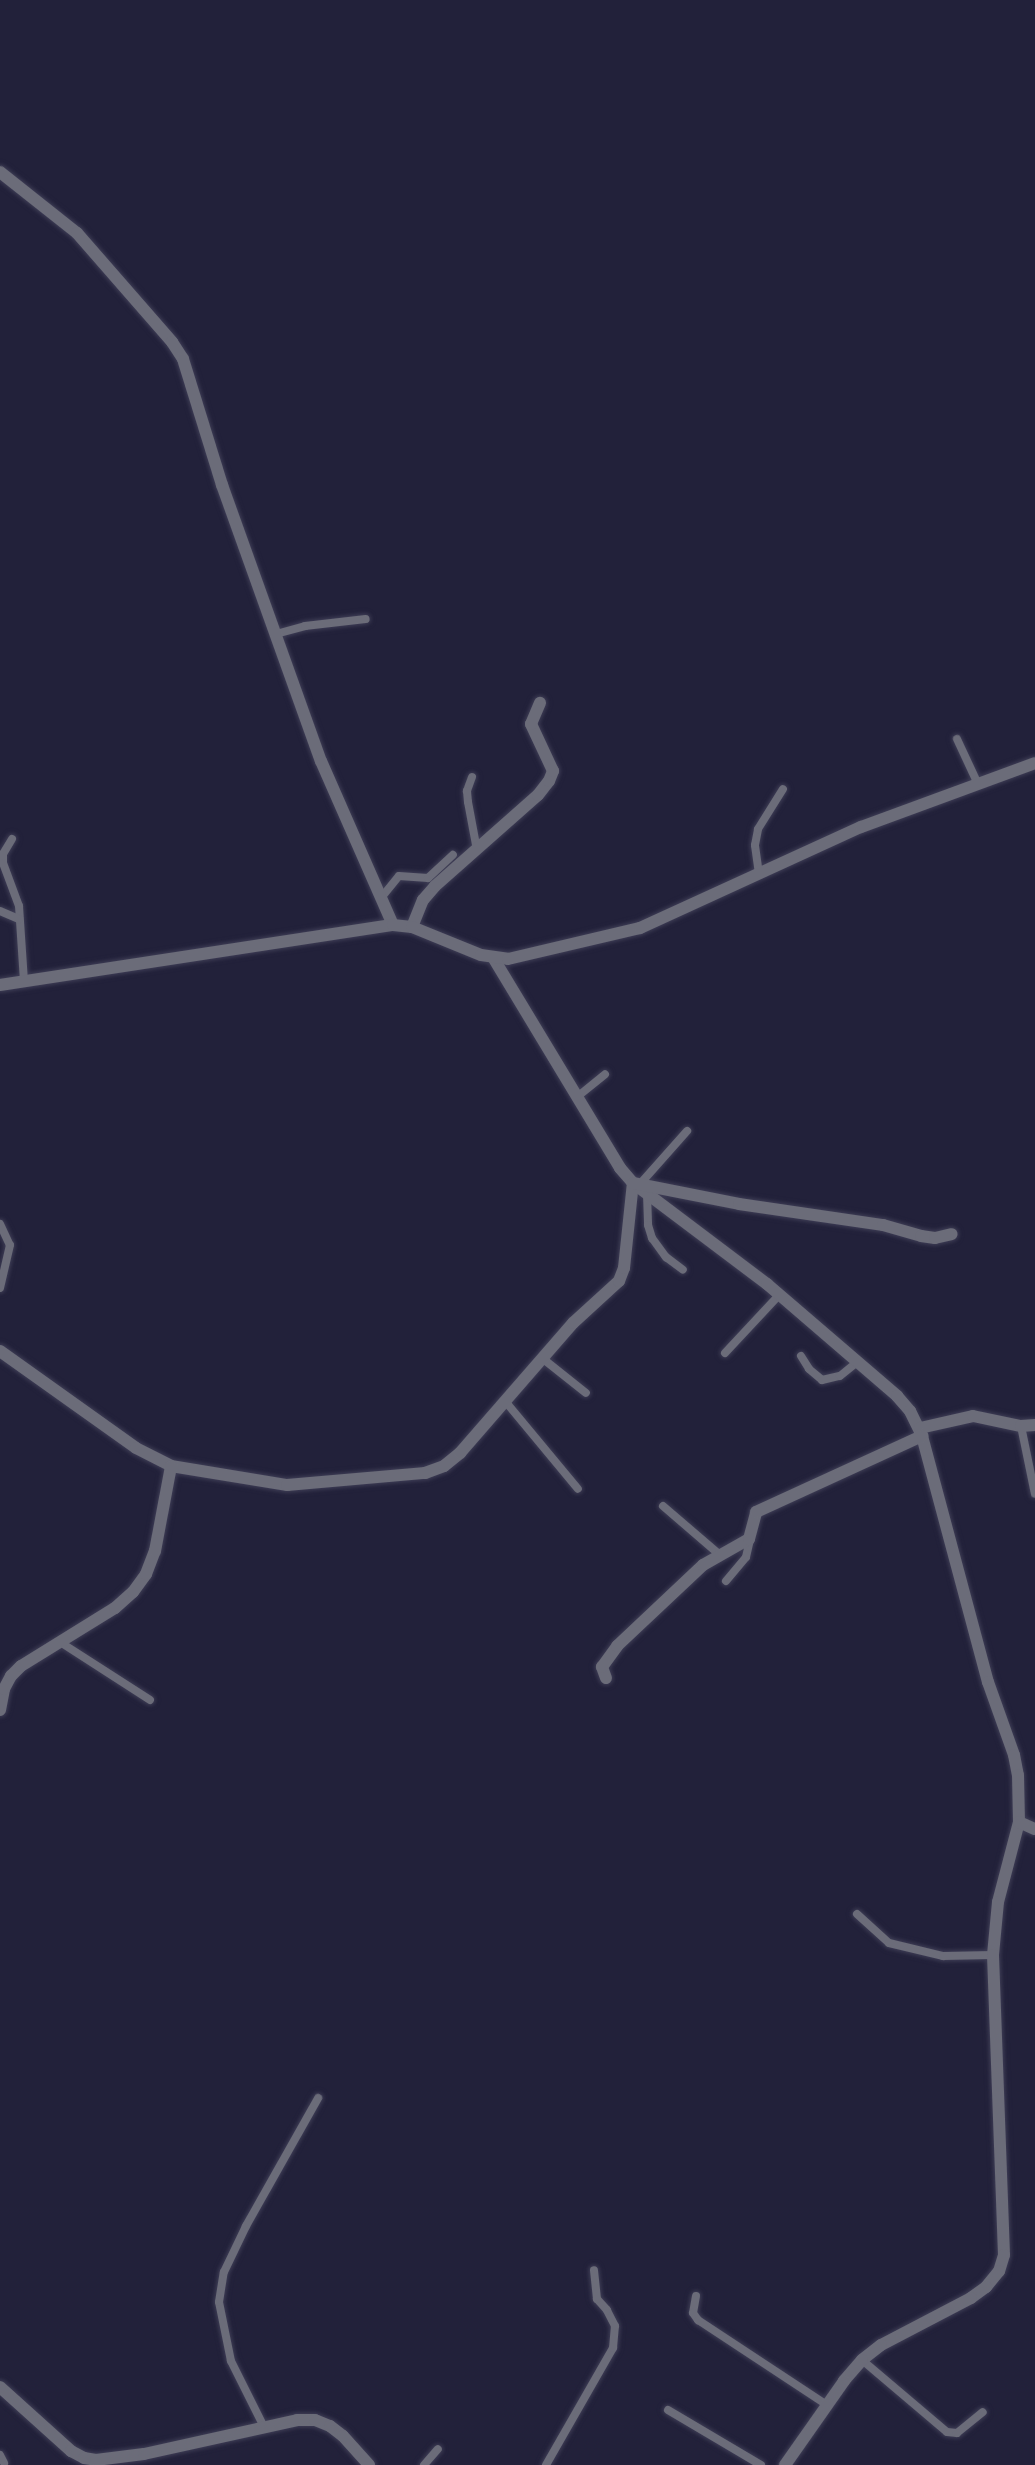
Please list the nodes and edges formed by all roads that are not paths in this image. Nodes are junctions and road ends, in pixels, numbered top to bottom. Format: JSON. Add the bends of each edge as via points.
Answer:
{"nodes":[{"id":1,"x":0,"y":172,"type":"edge"},
{"id":2,"x":366,"y":619,"type":"dead end"},
{"id":3,"x":276,"y":634,"type":"junction"},
{"id":4,"x":540,"y":703,"type":"dead end"},
{"id":5,"x":957,"y":739,"type":"dead end"},
{"id":6,"x":1035,"y":763,"type":"edge"},
{"id":7,"x":472,"y":777,"type":"dead end"},
{"id":8,"x":978,"y":784,"type":"junction"},
{"id":9,"x":783,"y":789,"type":"dead end"},
{"id":10,"x":12,"y":839,"type":"dead end"},
{"id":11,"x":477,"y":850,"type":"junction"},
{"id":12,"x":453,"y":855,"type":"dead end"},
{"id":13,"x":759,"y":874,"type":"junction"},
{"id":14,"x":381,"y":898,"type":"junction"},
{"id":15,"x":0,"y":911,"type":"edge"},
{"id":16,"x":20,"y":919,"type":"junction"},
{"id":17,"x":393,"y":925,"type":"junction"},
{"id":18,"x":412,"y":927,"type":"junction"},
{"id":19,"x":494,"y":959,"type":"junction"},
{"id":20,"x":24,"y":982,"type":"junction"},
{"id":21,"x":0,"y":985,"type":"edge"},
{"id":22,"x":604,"y":1074,"type":"dead end"},
{"id":23,"x":577,"y":1097,"type":"junction"},
{"id":24,"x":687,"y":1131,"type":"dead end"},
{"id":25,"x":640,"y":1187,"type":"junction"},
{"id":26,"x":0,"y":1224,"type":"edge"},
{"id":27,"x":952,"y":1234,"type":"dead end"},
{"id":28,"x":683,"y":1270,"type":"dead end"},
{"id":29,"x":0,"y":1288,"type":"edge"},
{"id":30,"x":779,"y":1295,"type":"junction"},
{"id":31,"x":0,"y":1351,"type":"edge"},
{"id":32,"x":725,"y":1353,"type":"dead end"},
{"id":33,"x":801,"y":1356,"type":"dead end"},
{"id":34,"x":542,"y":1358,"type":"junction"},
{"id":35,"x":857,"y":1362,"type":"junction"},
{"id":36,"x":586,"y":1393,"type":"dead end"},
{"id":37,"x":506,"y":1401,"type":"junction"},
{"id":38,"x":1035,"y":1425,"type":"edge"},
{"id":39,"x":1021,"y":1426,"type":"junction"},
{"id":40,"x":921,"y":1432,"type":"junction"},
{"id":41,"x":171,"y":1466,"type":"junction"},
{"id":42,"x":578,"y":1489,"type":"dead end"},
{"id":43,"x":1035,"y":1494,"type":"edge"},
{"id":44,"x":663,"y":1506,"type":"dead end"},
{"id":45,"x":751,"y":1533,"type":"junction"},
{"id":46,"x":720,"y":1555,"type":"junction"},
{"id":47,"x":726,"y":1581,"type":"dead end"},
{"id":48,"x":60,"y":1642,"type":"junction"},
{"id":49,"x":606,"y":1678,"type":"dead end"},
{"id":50,"x":150,"y":1700,"type":"dead end"},
{"id":51,"x":0,"y":1710,"type":"edge"},
{"id":52,"x":1019,"y":1822,"type":"junction"},
{"id":53,"x":1035,"y":1829,"type":"edge"},
{"id":54,"x":857,"y":1914,"type":"dead end"},
{"id":55,"x":993,"y":1955,"type":"junction"},
{"id":56,"x":318,"y":2098,"type":"dead end"},
{"id":57,"x":594,"y":2270,"type":"dead end"},
{"id":58,"x":696,"y":2296,"type":"dead end"},
{"id":59,"x":862,"y":2360,"type":"junction"},
{"id":60,"x":0,"y":2387,"type":"edge"},
{"id":61,"x":827,"y":2405,"type":"junction"},
{"id":62,"x":668,"y":2410,"type":"dead end"},
{"id":63,"x":983,"y":2412,"type":"dead end"},
{"id":64,"x":264,"y":2427,"type":"junction"},
{"id":65,"x":438,"y":2450,"type":"dead end"},
{"id":66,"x":145,"y":2460,"type":"edge"},
{"id":67,"x":369,"y":2465,"type":"edge"},
{"id":68,"x":424,"y":2465,"type":"edge"},
{"id":69,"x":546,"y":2465,"type":"edge"},
{"id":70,"x":761,"y":2465,"type":"edge"},
{"id":71,"x":785,"y":2465,"type":"edge"}],
"edges":[{"from":1,"to":3,"type":"street","via":[[77,233],[183,359],[222,485]]},
{"from":2,"to":3,"type":"lane","via":[[305,626]]},
{"from":3,"to":14,"type":"street","via":[[321,761]]},
{"from":4,"to":11,"type":"street","via":[[531,724],[553,771],[549,781]]},
{"from":5,"to":8,"type":"lane"},
{"from":6,"to":8,"type":"street"},
{"from":7,"to":11,"type":"lane","via":[[467,791]]},
{"from":8,"to":13,"type":"street","via":[[861,827]]},
{"from":9,"to":13,"type":"lane","via":[[758,829],[755,845]]},
{"from":10,"to":16,"type":"lane","via":[[3,854],[3,863]]},
{"from":11,"to":18,"type":"street","via":[[423,900]]},
{"from":12,"to":14,"type":"lane","via":[[428,878],[399,876]]},
{"from":13,"to":19,"type":"street","via":[[640,928]]},
{"from":14,"to":17,"type":"street"},
{"from":15,"to":16,"type":"lane"},
{"from":16,"to":20,"type":"lane"},
{"from":17,"to":18,"type":"street"},
{"from":17,"to":20,"type":"street"},
{"from":18,"to":19,"type":"street"},
{"from":19,"to":23,"type":"street"},
{"from":20,"to":21,"type":"street"},
{"from":22,"to":23,"type":"lane"},
{"from":23,"to":25,"type":"street","via":[[620,1168]]},
{"from":24,"to":25,"type":"lane"},
{"from":25,"to":27,"type":"street","via":[[883,1225],[934,1238]]},
{"from":25,"to":28,"type":"lane","via":[[652,1238],[666,1257]]},
{"from":25,"to":30,"type":"street"},
{"from":25,"to":34,"type":"street","via":[[619,1281]]},
{"from":26,"to":29,"type":"lane","via":[[10,1245]]},
{"from":30,"to":32,"type":"lane"},
{"from":30,"to":35,"type":"street"},
{"from":31,"to":41,"type":"street","via":[[136,1448]]},
{"from":33,"to":35,"type":"lane","via":[[822,1380],[840,1376]]},
{"from":34,"to":36,"type":"lane"},
{"from":34,"to":37,"type":"street"},
{"from":35,"to":40,"type":"street","via":[[897,1396]]},
{"from":37,"to":41,"type":"street","via":[[460,1453],[444,1466],[425,1473],[287,1485]]},
{"from":37,"to":42,"type":"lane"},
{"from":38,"to":39,"type":"street"},
{"from":39,"to":40,"type":"street","via":[[973,1416]]},
{"from":39,"to":43,"type":"lane"},
{"from":40,"to":45,"type":"street","via":[[760,1509],[753,1517]]},
{"from":40,"to":52,"type":"street","via":[[988,1682],[1014,1755]]},
{"from":41,"to":48,"type":"street","via":[[155,1551],[146,1574],[116,1608]]},
{"from":44,"to":46,"type":"lane"},
{"from":45,"to":46,"type":"street","via":[[745,1543]]},
{"from":45,"to":47,"type":"lane","via":[[746,1557]]},
{"from":46,"to":49,"type":"street","via":[[703,1565],[617,1646],[602,1667]]},
{"from":48,"to":50,"type":"lane"},
{"from":48,"to":51,"type":"street","via":[[10,1676]]},
{"from":52,"to":53,"type":"street"},
{"from":52,"to":55,"type":"street","via":[[998,1902]]},
{"from":54,"to":55,"type":"lane","via":[[890,1943],[944,1956]]},
{"from":55,"to":59,"type":"street","via":[[1004,2255],[999,2271],[971,2298],[881,2345]]},
{"from":56,"to":64,"type":"lane","via":[[246,2226],[224,2272],[219,2302],[231,2361]]},
{"from":57,"to":69,"type":"lane","via":[[597,2299],[615,2326],[613,2348]]},
{"from":58,"to":61,"type":"lane","via":[[693,2313],[698,2320]]},
{"from":59,"to":61,"type":"street"},
{"from":59,"to":63,"type":"lane","via":[[946,2433],[957,2433]]},
{"from":60,"to":66,"type":"street","via":[[71,2451],[84,2458]]},
{"from":61,"to":71,"type":"street"},
{"from":62,"to":70,"type":"lane"},
{"from":64,"to":66,"type":"street"},
{"from":64,"to":67,"type":"street","via":[[315,2420],[343,2436]]},
{"from":65,"to":68,"type":"lane"}]}
